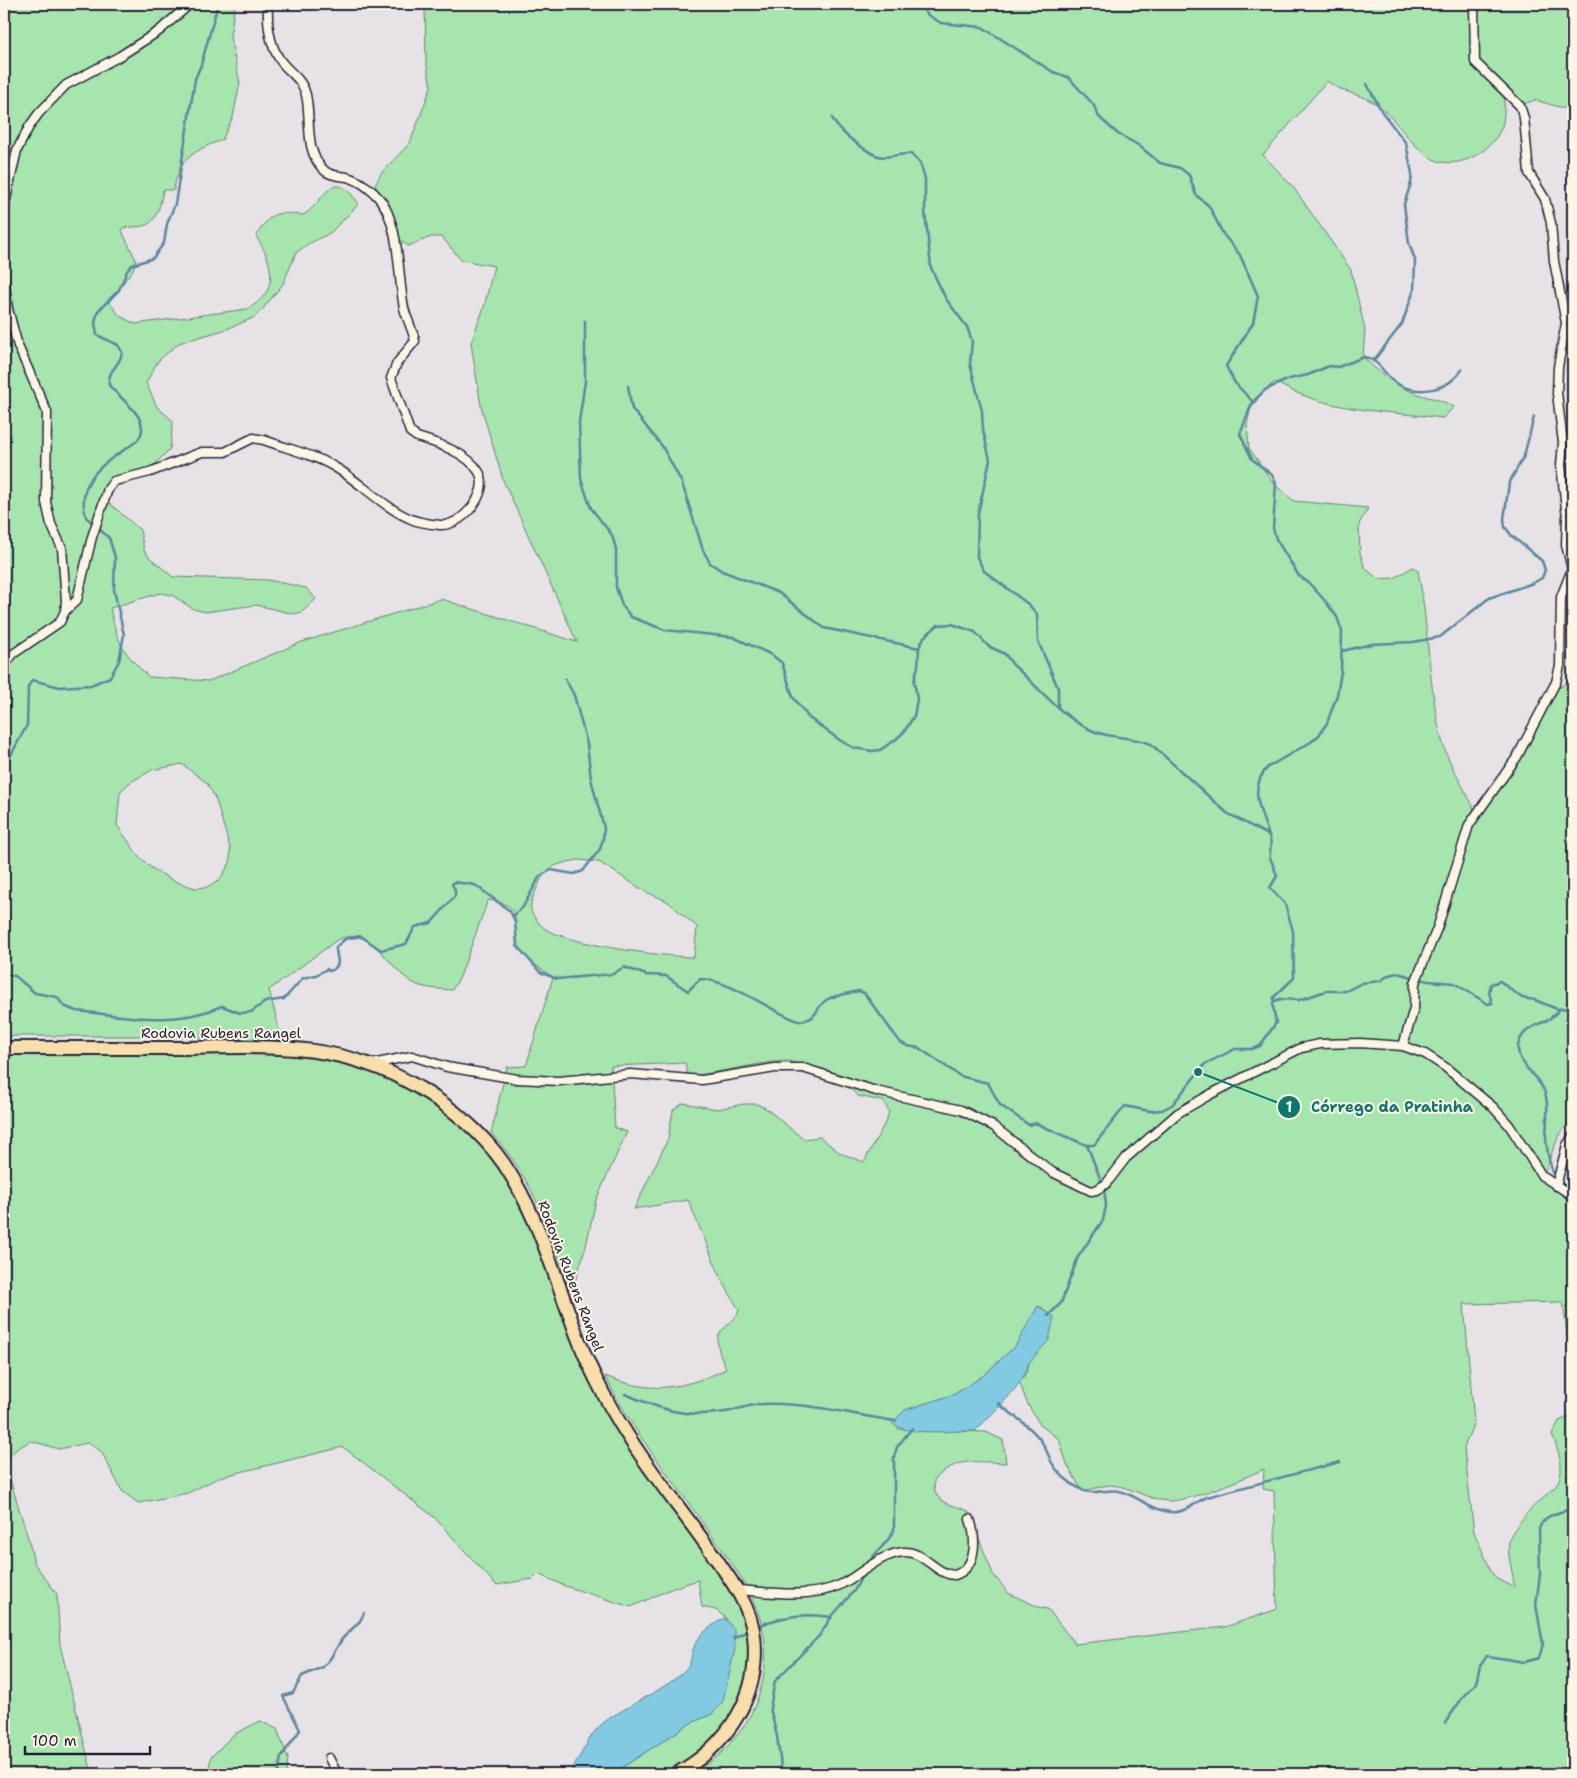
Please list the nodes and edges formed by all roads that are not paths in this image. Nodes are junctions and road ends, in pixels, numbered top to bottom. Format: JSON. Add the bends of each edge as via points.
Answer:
{"nodes":[{"id":1,"x":190,"y":4,"type":"edge"},
{"id":2,"x":268,"y":4,"type":"edge"},
{"id":3,"x":1474,"y":4,"type":"edge"},
{"id":4,"x":4,"y":208,"type":"edge"},
{"id":5,"x":4,"y":278,"type":"edge"},
{"id":6,"x":65,"y":610,"type":"junction"},
{"id":7,"x":4,"y":666,"type":"edge"},
{"id":8,"x":1403,"y":1046,"type":"junction"},
{"id":9,"x":4,"y":1048,"type":"edge"},
{"id":10,"x":370,"y":1064,"type":"junction"},
{"id":11,"x":1573,"y":1136,"type":"edge"},
{"id":12,"x":1556,"y":1186,"type":"junction"},
{"id":13,"x":1573,"y":1196,"type":"edge"},
{"id":14,"x":970,"y":1519,"type":"dead end"},
{"id":15,"x":738,"y":1590,"type":"junction"},
{"id":16,"x":329,"y":1758,"type":"dead end"},
{"id":17,"x":338,"y":1774,"type":"edge"},
{"id":18,"x":676,"y":1774,"type":"edge"}],
"edges":[{"from":1,"to":4,"type":"street","via":[[159,32],[66,85],[39,113],[17,150]]},
{"from":2,"to":6,"type":"street","via":[[269,33],[279,58],[300,82],[306,96],[314,157],[326,172],[366,187],[383,204],[388,216],[398,256],[404,308],[416,340],[397,363],[391,378],[410,432],[467,458],[480,473],[482,487],[468,513],[454,524],[443,526],[408,519],[338,469],[264,440],[253,438],[225,452],[202,452],[150,472],[119,479],[111,485],[92,537],[77,600]]},
{"from":3,"to":8,"type":"street","via":[[1475,62],[1520,106],[1529,176],[1545,199],[1551,223],[1554,261],[1566,323],[1557,393],[1563,443],[1566,545],[1572,570],[1561,598],[1560,666],[1556,682],[1517,757],[1471,820],[1438,926],[1416,979],[1414,1008]]},
{"from":5,"to":6,"type":"street","via":[[18,346],[46,412],[46,502],[51,524],[62,548]]},
{"from":6,"to":7,"type":"street","via":[[55,628],[26,644]]},
{"from":8,"to":10,"type":"street","via":[[1320,1044],[1294,1050],[1178,1113],[1126,1158],[1106,1184],[1091,1191],[1052,1172],[993,1126],[961,1110],[876,1091],[803,1068],[775,1068],[702,1080],[631,1074],[559,1081],[517,1079],[448,1067],[412,1056]]},
{"from":8,"to":12,"type":"street","via":[[1435,1060],[1493,1107],[1509,1124],[1542,1176]]},
{"from":9,"to":10,"type":"main road","name":"Rodovia Rubens Rangel","via":[[275,1046],[327,1052]]},
{"from":10,"to":15,"type":"main road","name":"Rodovia Rubens Rangel","via":[[394,1074],[444,1104],[481,1136],[502,1162],[533,1217],[589,1364],[610,1406],[629,1438]]},
{"from":11,"to":12,"type":"street"},
{"from":12,"to":13,"type":"street"},
{"from":14,"to":15,"type":"street","via":[[974,1533],[971,1560],[955,1575],[906,1552],[865,1568],[838,1586],[819,1591]]},
{"from":15,"to":18,"type":"main road","name":"Rodovia Rubens Rangel","via":[[754,1636],[754,1669],[747,1695],[724,1737],[699,1761]]},
{"from":16,"to":17,"type":"street"}]}
